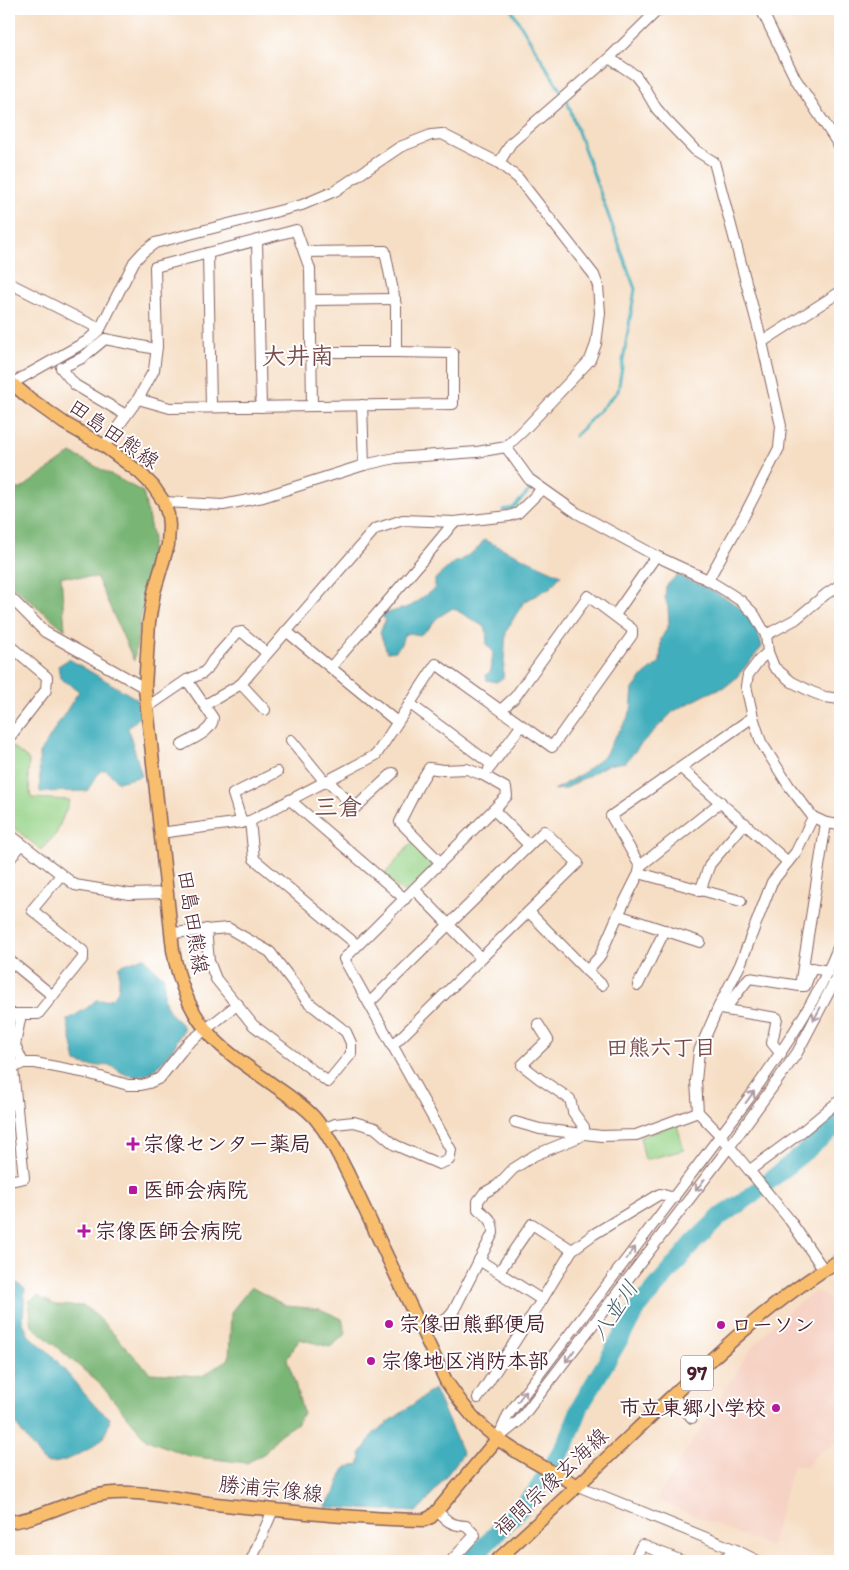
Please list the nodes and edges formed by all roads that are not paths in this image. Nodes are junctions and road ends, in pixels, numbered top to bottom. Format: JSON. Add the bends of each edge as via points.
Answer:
{"nodes":[{"id":1,"x":659,"y":9,"type":"edge"},
{"id":2,"x":761,"y":9,"type":"edge"},
{"id":3,"x":609,"y":58,"type":"junction"},
{"id":4,"x":840,"y":147,"type":"edge"},
{"id":5,"x":499,"y":162,"type":"junction"},
{"id":6,"x":257,"y":240,"type":"junction"},
{"id":7,"x":304,"y":252,"type":"junction"},
{"id":8,"x":208,"y":253,"type":"junction"},
{"id":9,"x":9,"y":283,"type":"edge"},
{"id":10,"x":840,"y":292,"type":"edge"},
{"id":11,"x":395,"y":299,"type":"junction"},
{"id":12,"x":311,"y":300,"type":"junction"},
{"id":13,"x":100,"y":329,"type":"junction"},
{"id":14,"x":762,"y":342,"type":"junction"},
{"id":15,"x":156,"y":348,"type":"junction"},
{"id":16,"x":312,"y":352,"type":"junction"},
{"id":17,"x":396,"y":352,"type":"junction"},
{"id":18,"x":10,"y":383,"type":"edge"},
{"id":19,"x":138,"y":399,"type":"junction"},
{"id":20,"x":362,"y":405,"type":"junction"},
{"id":21,"x":260,"y":406,"type":"junction"},
{"id":22,"x":312,"y":406,"type":"junction"},
{"id":23,"x":211,"y":407,"type":"junction"},
{"id":24,"x":126,"y":416,"type":"junction"},
{"id":25,"x":104,"y":446,"type":"junction"},
{"id":26,"x":506,"y":446,"type":"junction"},
{"id":27,"x":364,"y":465,"type":"junction"},
{"id":28,"x":542,"y":489,"type":"junction"},
{"id":29,"x":164,"y":502,"type":"junction"},
{"id":30,"x":454,"y":522,"type":"junction"},
{"id":31,"x":656,"y":556,"type":"junction"},
{"id":32,"x":708,"y":580,"type":"junction"},
{"id":33,"x":840,"y":585,"type":"edge"},
{"id":34,"x":9,"y":596,"type":"edge"},
{"id":35,"x":614,"y":615,"type":"junction"},
{"id":36,"x":286,"y":631,"type":"junction"},
{"id":37,"x":766,"y":635,"type":"junction"},
{"id":38,"x":9,"y":647,"type":"edge"},
{"id":39,"x":768,"y":652,"type":"junction"},
{"id":40,"x":267,"y":653,"type":"junction"},
{"id":41,"x":331,"y":667,"type":"junction"},
{"id":42,"x":188,"y":680,"type":"junction"},
{"id":43,"x":241,"y":684,"type":"junction"},
{"id":44,"x":144,"y":688,"type":"junction"},
{"id":45,"x":840,"y":699,"type":"edge"},
{"id":46,"x":409,"y":703,"type":"junction"},
{"id":47,"x":205,"y":705,"type":"junction"},
{"id":48,"x":146,"y":708,"type":"junction"},
{"id":49,"x":265,"y":710,"type":"dead end"},
{"id":50,"x":501,"y":710,"type":"junction"},
{"id":51,"x":753,"y":718,"type":"junction"},
{"id":52,"x":397,"y":722,"type":"junction"},
{"id":53,"x":521,"y":726,"type":"junction"},
{"id":54,"x":9,"y":738,"type":"edge"},
{"id":55,"x":291,"y":740,"type":"dead end"},
{"id":56,"x":182,"y":744,"type":"dead end"},
{"id":57,"x":492,"y":765,"type":"junction"},
{"id":58,"x":681,"y":768,"type":"junction"},
{"id":59,"x":277,"y":772,"type":"dead end"},
{"id":60,"x":393,"y":773,"type":"dead end"},
{"id":61,"x":483,"y":775,"type":"junction"},
{"id":62,"x":325,"y":782,"type":"junction"},
{"id":63,"x":290,"y":800,"type":"junction"},
{"id":64,"x":721,"y":802,"type":"junction"},
{"id":65,"x":494,"y":810,"type":"junction"},
{"id":66,"x":813,"y":817,"type":"junction"},
{"id":67,"x":246,"y":822,"type":"junction"},
{"id":68,"x":745,"y":823,"type":"junction"},
{"id":69,"x":826,"y":823,"type":"junction"},
{"id":70,"x":840,"y":825,"type":"edge"},
{"id":71,"x":160,"y":833,"type":"junction"},
{"id":72,"x":9,"y":834,"type":"edge"},
{"id":73,"x":22,"y":844,"type":"junction"},
{"id":74,"x":529,"y":845,"type":"junction"},
{"id":75,"x":9,"y":860,"type":"edge"},
{"id":76,"x":440,"y":862,"type":"junction"},
{"id":77,"x":788,"y":862,"type":"junction"},
{"id":78,"x":639,"y":870,"type":"junction"},
{"id":79,"x":61,"y":875,"type":"junction"},
{"id":80,"x":414,"y":889,"type":"junction"},
{"id":81,"x":700,"y":890,"type":"junction"},
{"id":82,"x":166,"y":893,"type":"junction"},
{"id":83,"x":405,"y":899,"type":"junction"},
{"id":84,"x":741,"y":901,"type":"dead end"},
{"id":85,"x":529,"y":912,"type":"junction"},
{"id":86,"x":618,"y":915,"type":"junction"},
{"id":87,"x":449,"y":924,"type":"junction"},
{"id":88,"x":206,"y":929,"type":"junction"},
{"id":89,"x":665,"y":930,"type":"junction"},
{"id":90,"x":172,"y":933,"type":"junction"},
{"id":91,"x":700,"y":942,"type":"dead end"},
{"id":92,"x":840,"y":943,"type":"edge"},
{"id":93,"x":357,"y":946,"type":"junction"},
{"id":94,"x":481,"y":958,"type":"junction"},
{"id":95,"x":9,"y":960,"type":"edge"},
{"id":96,"x":587,"y":971,"type":"junction"},
{"id":97,"x":840,"y":971,"type":"edge"},
{"id":98,"x":828,"y":972,"type":"junction"},
{"id":99,"x":602,"y":985,"type":"dead end"},
{"id":100,"x":638,"y":985,"type":"dead end"},
{"id":101,"x":800,"y":986,"type":"junction"},
{"id":102,"x":53,"y":996,"type":"junction"},
{"id":103,"x":368,"y":1003,"type":"junction"},
{"id":104,"x":238,"y":1004,"type":"junction"},
{"id":105,"x":721,"y":1009,"type":"junction"},
{"id":106,"x":9,"y":1014,"type":"edge"},
{"id":107,"x":21,"y":1014,"type":"junction"},
{"id":108,"x":538,"y":1024,"type":"dead end"},
{"id":109,"x":206,"y":1030,"type":"junction"},
{"id":110,"x":392,"y":1046,"type":"junction"},
{"id":111,"x":781,"y":1054,"type":"junction"},
{"id":112,"x":23,"y":1063,"type":"junction"},
{"id":113,"x":11,"y":1070,"type":"edge"},
{"id":114,"x":840,"y":1100,"type":"edge"},
{"id":115,"x":698,"y":1112,"type":"junction"},
{"id":116,"x":515,"y":1122,"type":"dead end"},
{"id":117,"x":323,"y":1129,"type":"junction"},
{"id":118,"x":584,"y":1133,"type":"junction"},
{"id":119,"x":720,"y":1135,"type":"junction"},
{"id":120,"x":730,"y":1146,"type":"junction"},
{"id":121,"x":751,"y":1172,"type":"junction"},
{"id":122,"x":9,"y":1181,"type":"edge"},
{"id":123,"x":674,"y":1198,"type":"junction"},
{"id":124,"x":572,"y":1250,"type":"junction"},
{"id":125,"x":479,"y":1260,"type":"junction"},
{"id":126,"x":840,"y":1260,"type":"edge"},
{"id":127,"x":824,"y":1270,"type":"junction"},
{"id":128,"x":499,"y":1272,"type":"junction"},
{"id":129,"x":542,"y":1300,"type":"junction"},
{"id":130,"x":420,"y":1327,"type":"junction"},
{"id":131,"x":672,"y":1396,"type":"junction"},
{"id":132,"x":478,"y":1398,"type":"dead end"},
{"id":133,"x":692,"y":1418,"type":"dead end"},
{"id":134,"x":498,"y":1438,"type":"junction"},
{"id":135,"x":578,"y":1486,"type":"junction"},
{"id":136,"x":273,"y":1510,"type":"junction"},
{"id":137,"x":438,"y":1511,"type":"junction"},
{"id":138,"x":9,"y":1522,"type":"edge"},
{"id":139,"x":736,"y":1550,"type":"junction"},
{"id":140,"x":510,"y":1555,"type":"edge"},
{"id":141,"x":251,"y":1561,"type":"edge"},
{"id":142,"x":451,"y":1561,"type":"edge"},
{"id":143,"x":496,"y":1561,"type":"edge"},
{"id":144,"x":634,"y":1561,"type":"edge"},
{"id":145,"x":682,"y":1561,"type":"edge"},
{"id":146,"x":720,"y":1561,"type":"edge"},
{"id":147,"x":758,"y":1561,"type":"edge"}],
"edges":[{"from":1,"to":3,"type":"street"},
{"from":2,"to":4,"type":"street","via":[[795,78]]},
{"from":3,"to":5,"type":"street","via":[[511,143]]},
{"from":3,"to":14,"type":"street","via":[[635,75],[667,121],[695,150],[714,162]]},
{"from":5,"to":13,"type":"street","via":[[442,134],[430,135],[400,147],[335,191],[302,205],[155,243],[134,262]]},
{"from":5,"to":26,"type":"street","via":[[518,178],[594,275],[600,313],[596,344],[590,360]]},
{"from":6,"to":7,"type":"street","via":[[296,230]]},
{"from":6,"to":8,"type":"street"},
{"from":6,"to":21,"type":"street"},
{"from":7,"to":11,"type":"street","via":[[385,251]]},
{"from":7,"to":12,"type":"street","via":[[310,269]]},
{"from":8,"to":15,"type":"street","via":[[155,267]]},
{"from":8,"to":23,"type":"street"},
{"from":9,"to":13,"type":"street"},
{"from":10,"to":14,"type":"street"},
{"from":11,"to":12,"type":"street"},
{"from":11,"to":17,"type":"street"},
{"from":12,"to":16,"type":"street"},
{"from":13,"to":18,"type":"street","via":[[87,341]]},
{"from":14,"to":32,"type":"street","via":[[781,426],[779,448]]},
{"from":15,"to":19,"type":"street","via":[[154,370]]},
{"from":15,"to":24,"type":"street","via":[[105,339],[82,358],[61,368],[75,384]]},
{"from":16,"to":17,"type":"street"},
{"from":16,"to":22,"type":"street"},
{"from":17,"to":20,"type":"street","via":[[453,354],[453,404]]},
{"from":18,"to":25,"type":"main road","name":"田島田熊線","via":[[64,423]]},
{"from":19,"to":23,"type":"street","via":[[170,408]]},
{"from":19,"to":24,"type":"street"},
{"from":20,"to":22,"type":"street"},
{"from":20,"to":27,"type":"street"},
{"from":21,"to":22,"type":"street"},
{"from":21,"to":23,"type":"street"},
{"from":24,"to":25,"type":"street"},
{"from":25,"to":29,"type":"main road","name":"田島田熊線","via":[[139,472]]},
{"from":26,"to":27,"type":"street","via":[[477,452],[395,458]]},
{"from":26,"to":28,"type":"street","via":[[529,479]]},
{"from":27,"to":29,"type":"street","via":[[263,497],[223,505]]},
{"from":28,"to":30,"type":"street","via":[[518,513]]},
{"from":28,"to":31,"type":"street","via":[[577,513]]},
{"from":29,"to":44,"type":"main road","name":"田島田熊線","via":[[168,515],[168,545],[148,622]]},
{"from":30,"to":36,"type":"street","via":[[403,520],[375,529]]},
{"from":30,"to":41,"type":"street"},
{"from":31,"to":32,"type":"street"},
{"from":31,"to":35,"type":"street"},
{"from":32,"to":37,"type":"street","via":[[741,601],[754,614]]},
{"from":33,"to":37,"type":"street","via":[[796,619]]},
{"from":34,"to":44,"type":"street","via":[[45,632]]},
{"from":35,"to":50,"type":"street","via":[[588,596],[515,697]]},
{"from":35,"to":53,"type":"street","via":[[632,629],[632,635],[552,747]]},
{"from":36,"to":40,"type":"street"},
{"from":36,"to":41,"type":"street"},
{"from":37,"to":39,"type":"street"},
{"from":38,"to":54,"type":"street","via":[[47,677],[46,690]]},
{"from":39,"to":45,"type":"street","via":[[774,667],[792,682],[825,697]]},
{"from":39,"to":51,"type":"street","via":[[748,675],[746,686]]},
{"from":40,"to":42,"type":"street","via":[[242,632],[237,632],[203,673]]},
{"from":40,"to":43,"type":"street"},
{"from":41,"to":52,"type":"street"},
{"from":42,"to":47,"type":"street"},
{"from":42,"to":48,"type":"street"},
{"from":43,"to":47,"type":"street"},
{"from":43,"to":49,"type":"street"},
{"from":44,"to":48,"type":"main road","name":"田島田熊線"},
{"from":46,"to":50,"type":"street","via":[[436,664]]},
{"from":46,"to":52,"type":"street"},
{"from":46,"to":57,"type":"street"},
{"from":47,"to":56,"type":"street","via":[[213,718],[210,727]]},
{"from":48,"to":71,"type":"main road","name":"田島田熊線"},
{"from":50,"to":53,"type":"street"},
{"from":51,"to":58,"type":"street"},
{"from":51,"to":66,"type":"street","via":[[761,742]]},
{"from":52,"to":62,"type":"street","via":[[376,755]]},
{"from":53,"to":57,"type":"street"},
{"from":55,"to":62,"type":"street"},
{"from":57,"to":61,"type":"street"},
{"from":58,"to":64,"type":"street"},
{"from":58,"to":78,"type":"street","via":[[611,816]]},
{"from":59,"to":67,"type":"street","via":[[233,794]]},
{"from":60,"to":62,"type":"street","via":[[355,808]]},
{"from":61,"to":65,"type":"street","via":[[506,788],[508,796]]},
{"from":61,"to":76,"type":"street","via":[[467,769],[429,768],[400,822]]},
{"from":62,"to":63,"type":"street"},
{"from":63,"to":67,"type":"street"},
{"from":63,"to":83,"type":"street"},
{"from":64,"to":68,"type":"street"},
{"from":64,"to":78,"type":"street"},
{"from":65,"to":74,"type":"street"},
{"from":65,"to":76,"type":"street"},
{"from":66,"to":69,"type":"street"},
{"from":66,"to":77,"type":"street"},
{"from":67,"to":71,"type":"street"},
{"from":67,"to":93,"type":"street","via":[[254,859]]},
{"from":68,"to":77,"type":"street"},
{"from":68,"to":81,"type":"street","via":[[710,864]]},
{"from":69,"to":70,"type":"street"},
{"from":69,"to":101,"type":"street"},
{"from":71,"to":82,"type":"main road","name":"田島田熊線"},
{"from":72,"to":73,"type":"street"},
{"from":73,"to":75,"type":"street"},
{"from":73,"to":79,"type":"street"},
{"from":74,"to":85,"type":"street","via":[[544,831],[578,863]]},
{"from":74,"to":87,"type":"street"},
{"from":76,"to":80,"type":"street"},
{"from":77,"to":105,"type":"street","via":[[772,882]]},
{"from":78,"to":81,"type":"street"},
{"from":78,"to":86,"type":"street"},
{"from":79,"to":82,"type":"street","via":[[75,885],[129,894]]},
{"from":79,"to":102,"type":"street","via":[[32,910],[83,951],[84,958]]},
{"from":80,"to":83,"type":"street"},
{"from":80,"to":87,"type":"street"},
{"from":81,"to":84,"type":"street"},
{"from":82,"to":90,"type":"main road","name":"田島田熊線"},
{"from":83,"to":93,"type":"street"},
{"from":85,"to":94,"type":"street"},
{"from":85,"to":96,"type":"street"},
{"from":86,"to":89,"type":"street"},
{"from":86,"to":96,"type":"street","via":[[600,956]]},
{"from":87,"to":94,"type":"street"},
{"from":87,"to":103,"type":"street"},
{"from":88,"to":90,"type":"street"},
{"from":88,"to":104,"type":"street","via":[[209,961],[216,979]]},
{"from":88,"to":104,"type":"street","via":[[228,928],[270,952],[308,1002],[346,1032],[351,1054],[328,1082],[254,1024]]},
{"from":89,"to":91,"type":"street"},
{"from":89,"to":100,"type":"street"},
{"from":90,"to":109,"type":"main road","name":"田島田熊線","via":[[181,983]]},
{"from":92,"to":98,"type":"street"},
{"from":93,"to":103,"type":"street","via":[[344,959]]},
{"from":94,"to":110,"type":"street"},
{"from":95,"to":102,"type":"street"},
{"from":96,"to":99,"type":"street"},
{"from":97,"to":120,"type":"street","one_way":true,"via":[[798,1053]]},
{"from":98,"to":101,"type":"street","via":[[812,968],[805,986]]},
{"from":98,"to":111,"type":"street"},
{"from":101,"to":105,"type":"street","via":[[749,978]]},
{"from":102,"to":107,"type":"street","via":[[38,1014]]},
{"from":103,"to":110,"type":"street"},
{"from":104,"to":109,"type":"street"},
{"from":105,"to":111,"type":"street","via":[[777,1018],[772,1043]]},
{"from":105,"to":115,"type":"street","via":[[699,1051],[696,1081]]},
{"from":106,"to":107,"type":"street"},
{"from":107,"to":112,"type":"street","via":[[15,1045]]},
{"from":108,"to":118,"type":"street","via":[[548,1040],[522,1065],[570,1099]]},
{"from":109,"to":112,"type":"street","via":[[187,1044],[160,1078],[141,1085],[128,1085],[56,1066]]},
{"from":109,"to":117,"type":"main road","name":"田島田熊線","via":[[233,1056],[300,1104]]},
{"from":110,"to":117,"type":"street","via":[[451,1150],[449,1160],[440,1164],[395,1146],[375,1128],[354,1122]]},
{"from":119,"to":111,"type":"street","one_way":true},
{"from":112,"to":113,"type":"street"},
{"from":113,"to":122,"type":"street","via":[[24,1178]]},
{"from":114,"to":121,"type":"street"},
{"from":115,"to":118,"type":"street","via":[[636,1135]]},
{"from":115,"to":119,"type":"street"},
{"from":116,"to":118,"type":"street","via":[[540,1129]]},
{"from":117,"to":130,"type":"main road","name":"田島田熊線","via":[[334,1145]]},
{"from":118,"to":125,"type":"street","via":[[535,1155],[512,1169],[498,1185],[484,1193],[478,1201],[478,1209],[490,1220],[493,1233]]},
{"from":119,"to":120,"type":"street"},
{"from":119,"to":123,"type":"street"},
{"from":120,"to":121,"type":"street"},
{"from":120,"to":134,"type":"street","one_way":true,"via":[[519,1422]]},
{"from":121,"to":127,"type":"street"},
{"from":123,"to":124,"type":"street","via":[[660,1194]]},
{"from":134,"to":123,"type":"street","one_way":true,"via":[[509,1414]]},
{"from":124,"to":128,"type":"street","via":[[532,1224]]},
{"from":124,"to":129,"type":"street"},
{"from":125,"to":128,"type":"street"},
{"from":125,"to":130,"type":"street","via":[[447,1319]]},
{"from":126,"to":127,"type":"main road","name":"福間宗像玄海線","number":"97"},
{"from":127,"to":131,"type":"main road","name":"福間宗像玄海線","number":"97","via":[[766,1311]]},
{"from":128,"to":129,"type":"street"},
{"from":129,"to":132,"type":"street"},
{"from":130,"to":134,"type":"main road","name":"田島田熊線","via":[[446,1381],[463,1406]]},
{"from":131,"to":133,"type":"street"},
{"from":131,"to":135,"type":"main road","name":"福間宗像玄海線","number":"97"},
{"from":134,"to":135,"type":"main road","name":"田島田熊線"},
{"from":134,"to":137,"type":"main road","name":"勝浦宗像線"},
{"from":135,"to":139,"type":"street"},
{"from":135,"to":140,"type":"main road","name":"福間宗像玄海線","number":"97"},
{"from":136,"to":137,"type":"main road","name":"勝浦宗像線","via":[[424,1520]]},
{"from":136,"to":138,"type":"main road","name":"勝浦宗像線","via":[[116,1492],[92,1496],[37,1516]]},
{"from":136,"to":141,"type":"street"},
{"from":137,"to":142,"type":"street","via":[[454,1526],[466,1526],[475,1535]]},
{"from":139,"to":146,"type":"street"},
{"from":139,"to":147,"type":"street"},
{"from":140,"to":143,"type":"main road","name":"福間宗像玄海線","number":"97"},
{"from":144,"to":145,"type":"street","via":[[642,1545]]}]}
